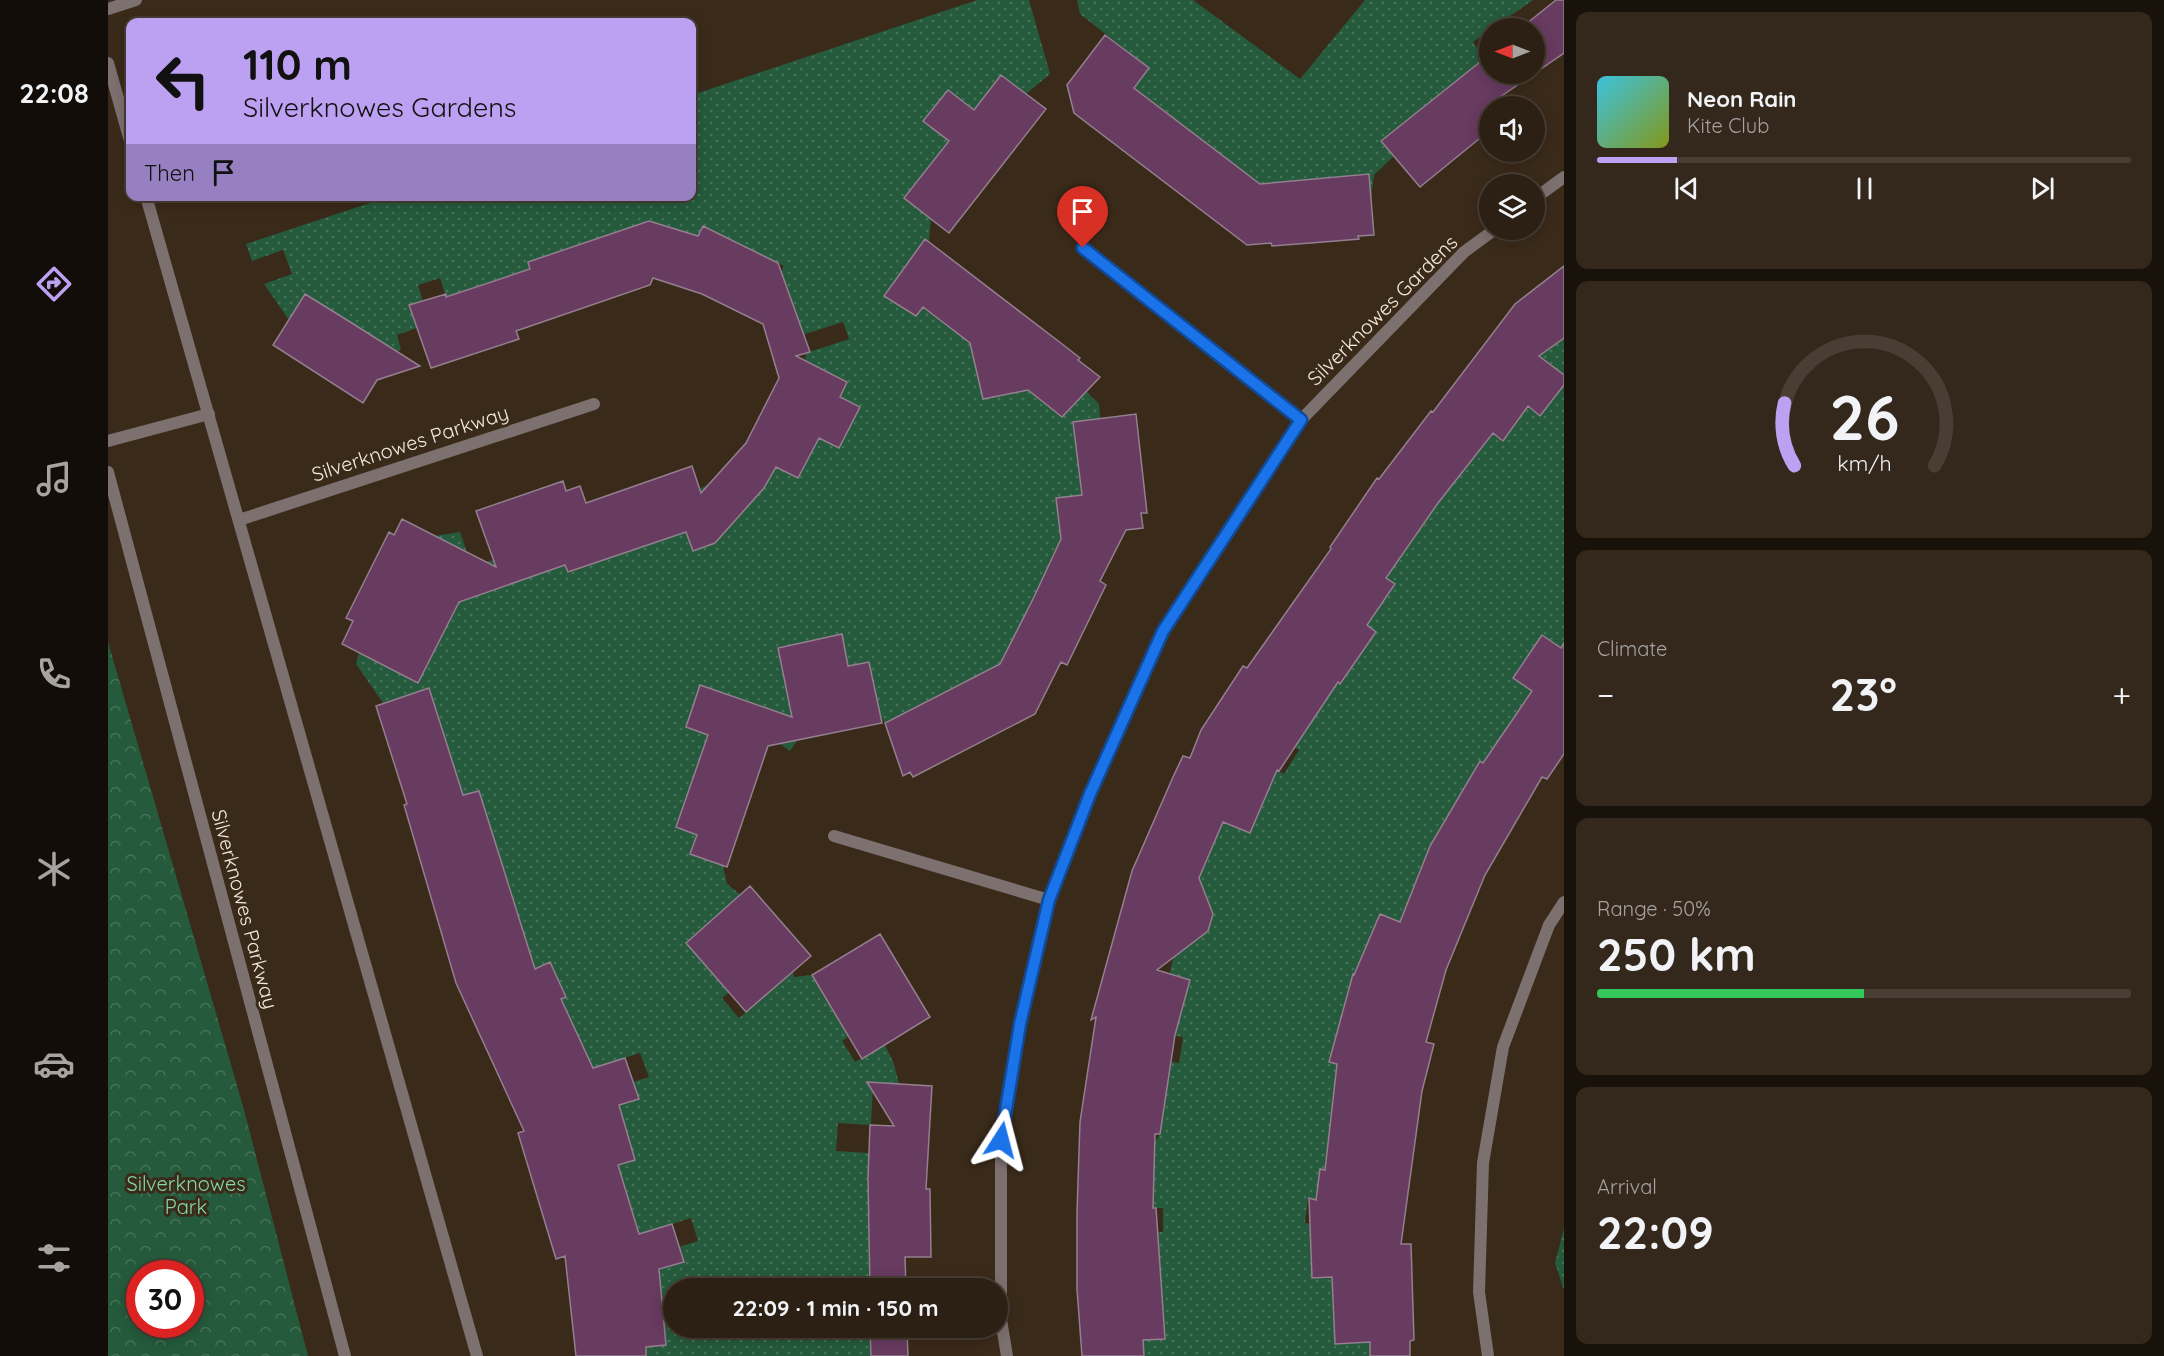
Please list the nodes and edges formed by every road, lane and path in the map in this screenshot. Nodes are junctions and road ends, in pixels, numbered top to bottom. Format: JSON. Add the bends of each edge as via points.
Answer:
{"nodes":[{"id":1,"x":136,"y":0,"type":"edge"},
{"id":2,"x":108,"y":9,"type":"edge"},
{"id":3,"x":108,"y":63,"type":"edge"},
{"id":4,"x":126,"y":127,"type":"edge"},
{"id":5,"x":1564,"y":177,"type":"edge"},
{"id":6,"x":1545,"y":191,"type":"edge"},
{"id":7,"x":147,"y":201,"type":"edge"},
{"id":8,"x":1480,"y":240,"type":"edge"},
{"id":9,"x":1083,"y":248,"type":"dead end"},
{"id":10,"x":594,"y":404,"type":"dead end"},
{"id":11,"x":209,"y":414,"type":"junction"},
{"id":12,"x":1301,"y":420,"type":"junction"},
{"id":13,"x":108,"y":441,"type":"edge"},
{"id":14,"x":108,"y":472,"type":"edge"},
{"id":15,"x":239,"y":520,"type":"junction"},
{"id":16,"x":834,"y":836,"type":"dead end"},
{"id":17,"x":1049,"y":900,"type":"junction"},
{"id":18,"x":1564,"y":902,"type":"edge"},
{"id":19,"x":345,"y":1356,"type":"edge"},
{"id":20,"x":477,"y":1356,"type":"edge"},
{"id":21,"x":1007,"y":1356,"type":"edge"},
{"id":22,"x":1488,"y":1356,"type":"edge"}],
"edges":[{"from":1,"to":2,"type":"street"},
{"from":3,"to":4,"type":"street"},
{"from":5,"to":6,"type":"street"},
{"from":7,"to":11,"type":"street"},
{"from":8,"to":12,"type":"street","name":"Silverknowes Gardens","via":[[1464,252]]},
{"from":9,"to":12,"type":"street"},
{"from":10,"to":15,"type":"street","name":"Silverknowes Parkway"},
{"from":11,"to":13,"type":"street"},
{"from":11,"to":15,"type":"street"},
{"from":12,"to":17,"type":"street","name":"Silverknowes Gardens","via":[[1163,631],[1090,794]]},
{"from":14,"to":19,"type":"street","name":"Silverknowes Parkway"},
{"from":15,"to":20,"type":"street"},
{"from":16,"to":17,"type":"street"},
{"from":17,"to":21,"type":"street","name":"Silverknowes Gardens","via":[[1020,1024],[1001,1140],[1001,1320]]},
{"from":18,"to":22,"type":"street","via":[[1549,925],[1503,1047],[1483,1163],[1479,1292]]}]}
